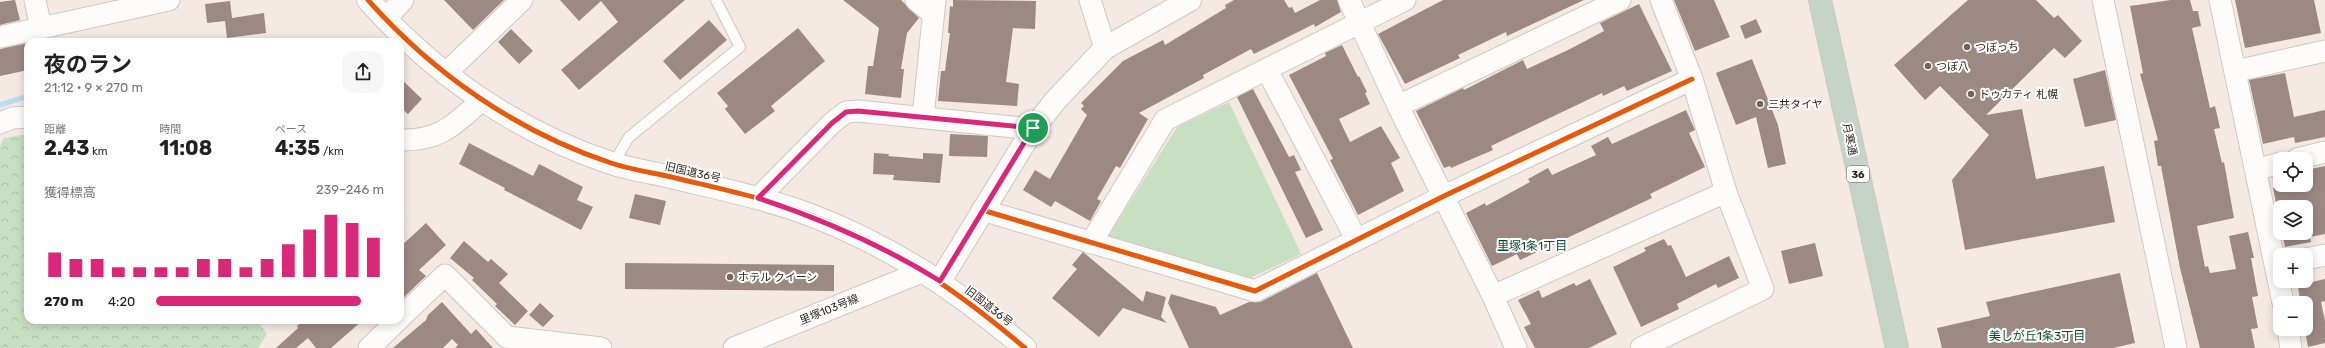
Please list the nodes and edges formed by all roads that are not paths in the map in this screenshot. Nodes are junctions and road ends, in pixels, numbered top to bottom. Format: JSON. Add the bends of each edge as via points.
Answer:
{"nodes":[{"id":1,"x":35,"y":0,"type":"edge"},
{"id":2,"x":169,"y":0,"type":"edge"},
{"id":3,"x":368,"y":0,"type":"edge"},
{"id":4,"x":403,"y":0,"type":"edge"},
{"id":5,"x":522,"y":0,"type":"edge"},
{"id":6,"x":716,"y":0,"type":"edge"},
{"id":7,"x":916,"y":0,"type":"edge"},
{"id":8,"x":1090,"y":0,"type":"edge"},
{"id":9,"x":1190,"y":0,"type":"edge"},
{"id":10,"x":1349,"y":0,"type":"edge"},
{"id":11,"x":1405,"y":0,"type":"edge"},
{"id":12,"x":1620,"y":0,"type":"edge"},
{"id":13,"x":1661,"y":0,"type":"edge"},
{"id":14,"x":1820,"y":0,"type":"edge"},
{"id":15,"x":2103,"y":0,"type":"edge"},
{"id":16,"x":2220,"y":0,"type":"edge"},
{"id":17,"x":934,"y":7,"type":"edge"},
{"id":18,"x":386,"y":19,"type":"junction"},
{"id":19,"x":1359,"y":22,"type":"junction"},
{"id":20,"x":41,"y":28,"type":"junction"},
{"id":21,"x":0,"y":37,"type":"edge"},
{"id":22,"x":1105,"y":48,"type":"junction"},
{"id":23,"x":2325,"y":51,"type":"edge"},
{"id":24,"x":1267,"y":70,"type":"junction"},
{"id":25,"x":2236,"y":71,"type":"junction"},
{"id":26,"x":445,"y":74,"type":"junction"},
{"id":27,"x":1692,"y":79,"type":"junction"},
{"id":28,"x":482,"y":100,"type":"junction"},
{"id":29,"x":1398,"y":106,"type":"junction"},
{"id":30,"x":24,"y":116,"type":"edge"},
{"id":31,"x":923,"y":117,"type":"junction"},
{"id":32,"x":0,"y":123,"type":"edge"},
{"id":33,"x":1033,"y":128,"type":"junction"},
{"id":34,"x":404,"y":140,"type":"edge"},
{"id":35,"x":2325,"y":152,"type":"edge"},
{"id":36,"x":2313,"y":155,"type":"edge"},
{"id":37,"x":613,"y":164,"type":"junction"},
{"id":38,"x":2273,"y":166,"type":"edge"},
{"id":39,"x":2255,"y":170,"type":"junction"},
{"id":40,"x":1726,"y":192,"type":"junction"},
{"id":41,"x":1444,"y":196,"type":"junction"},
{"id":42,"x":758,"y":198,"type":"junction"},
{"id":43,"x":982,"y":210,"type":"junction"},
{"id":44,"x":1356,"y":239,"type":"junction"},
{"id":45,"x":1091,"y":243,"type":"junction"},
{"id":46,"x":2274,"y":248,"type":"edge"},
{"id":47,"x":2325,"y":255,"type":"edge"},
{"id":48,"x":2313,"y":258,"type":"edge"},
{"id":49,"x":932,"y":276,"type":"junction"},
{"id":50,"x":1493,"y":296,"type":"junction"},
{"id":51,"x":404,"y":314,"type":"edge"},
{"id":52,"x":394,"y":324,"type":"edge"},
{"id":53,"x":2289,"y":336,"type":"edge"},
{"id":54,"x":369,"y":348,"type":"edge"},
{"id":55,"x":601,"y":348,"type":"edge"},
{"id":56,"x":734,"y":348,"type":"edge"},
{"id":57,"x":1024,"y":348,"type":"edge"},
{"id":58,"x":1516,"y":348,"type":"edge"},
{"id":59,"x":1641,"y":348,"type":"edge"},
{"id":60,"x":1897,"y":348,"type":"edge"},
{"id":61,"x":2176,"y":348,"type":"edge"},
{"id":62,"x":2292,"y":348,"type":"edge"}],
"edges":[{"from":1,"to":20,"type":"street"},
{"from":2,"to":20,"type":"street"},
{"from":3,"to":18,"type":"street","name":"旧国道36号"},
{"from":4,"to":18,"type":"street"},
{"from":5,"to":26,"type":"street"},
{"from":6,"to":37,"type":"lane","via":[[740,47],[629,137]]},
{"from":7,"to":17,"type":"street"},
{"from":8,"to":22,"type":"street"},
{"from":9,"to":22,"type":"street"},
{"from":10,"to":19,"type":"street"},
{"from":11,"to":19,"type":"street"},
{"from":12,"to":29,"type":"street"},
{"from":13,"to":27,"type":"street"},
{"from":14,"to":60,"type":"highway","name":"月寒通","number":"36"},
{"from":15,"to":61,"type":"street"},
{"from":16,"to":25,"type":"street"},
{"from":17,"to":31,"type":"street"},
{"from":18,"to":26,"type":"street","name":"旧国道36号"},
{"from":19,"to":24,"type":"street"},
{"from":19,"to":29,"type":"street"},
{"from":20,"to":21,"type":"street"},
{"from":22,"to":33,"type":"street"},
{"from":23,"to":25,"type":"street"},
{"from":24,"to":44,"type":"street"},
{"from":24,"to":45,"type":"street","via":[[1166,120]]},
{"from":25,"to":39,"type":"street"},
{"from":26,"to":28,"type":"street","name":"旧国道36号"},
{"from":27,"to":40,"type":"street"},
{"from":27,"to":41,"type":"street"},
{"from":28,"to":34,"type":"street","via":[[450,129],[420,141]]},
{"from":28,"to":37,"type":"street","name":"旧国道36号","via":[[534,131]]},
{"from":29,"to":41,"type":"street"},
{"from":30,"to":32,"type":"street"},
{"from":31,"to":33,"type":"street"},
{"from":31,"to":42,"type":"street","via":[[846,112]]},
{"from":33,"to":43,"type":"street"},
{"from":35,"to":36,"type":"street"},
{"from":37,"to":42,"type":"street","name":"旧国道36号"},
{"from":38,"to":39,"type":"street"},
{"from":39,"to":46,"type":"street"},
{"from":40,"to":50,"type":"street"},
{"from":40,"to":59,"type":"street","via":[[1763,289]]},
{"from":41,"to":44,"type":"street"},
{"from":41,"to":50,"type":"street"},
{"from":42,"to":49,"type":"street","name":"旧国道36号","via":[[851,232]]},
{"from":43,"to":45,"type":"street"},
{"from":43,"to":49,"type":"street"},
{"from":44,"to":45,"type":"street","via":[[1255,290]]},
{"from":47,"to":48,"type":"street"},
{"from":49,"to":56,"type":"street","name":"里塚103号線"},
{"from":49,"to":57,"type":"street","name":"旧国道36号"},
{"from":50,"to":58,"type":"street"},
{"from":51,"to":55,"type":"street","via":[[445,275],[507,337]]},
{"from":52,"to":54,"type":"street"},
{"from":53,"to":62,"type":"street"}]}
